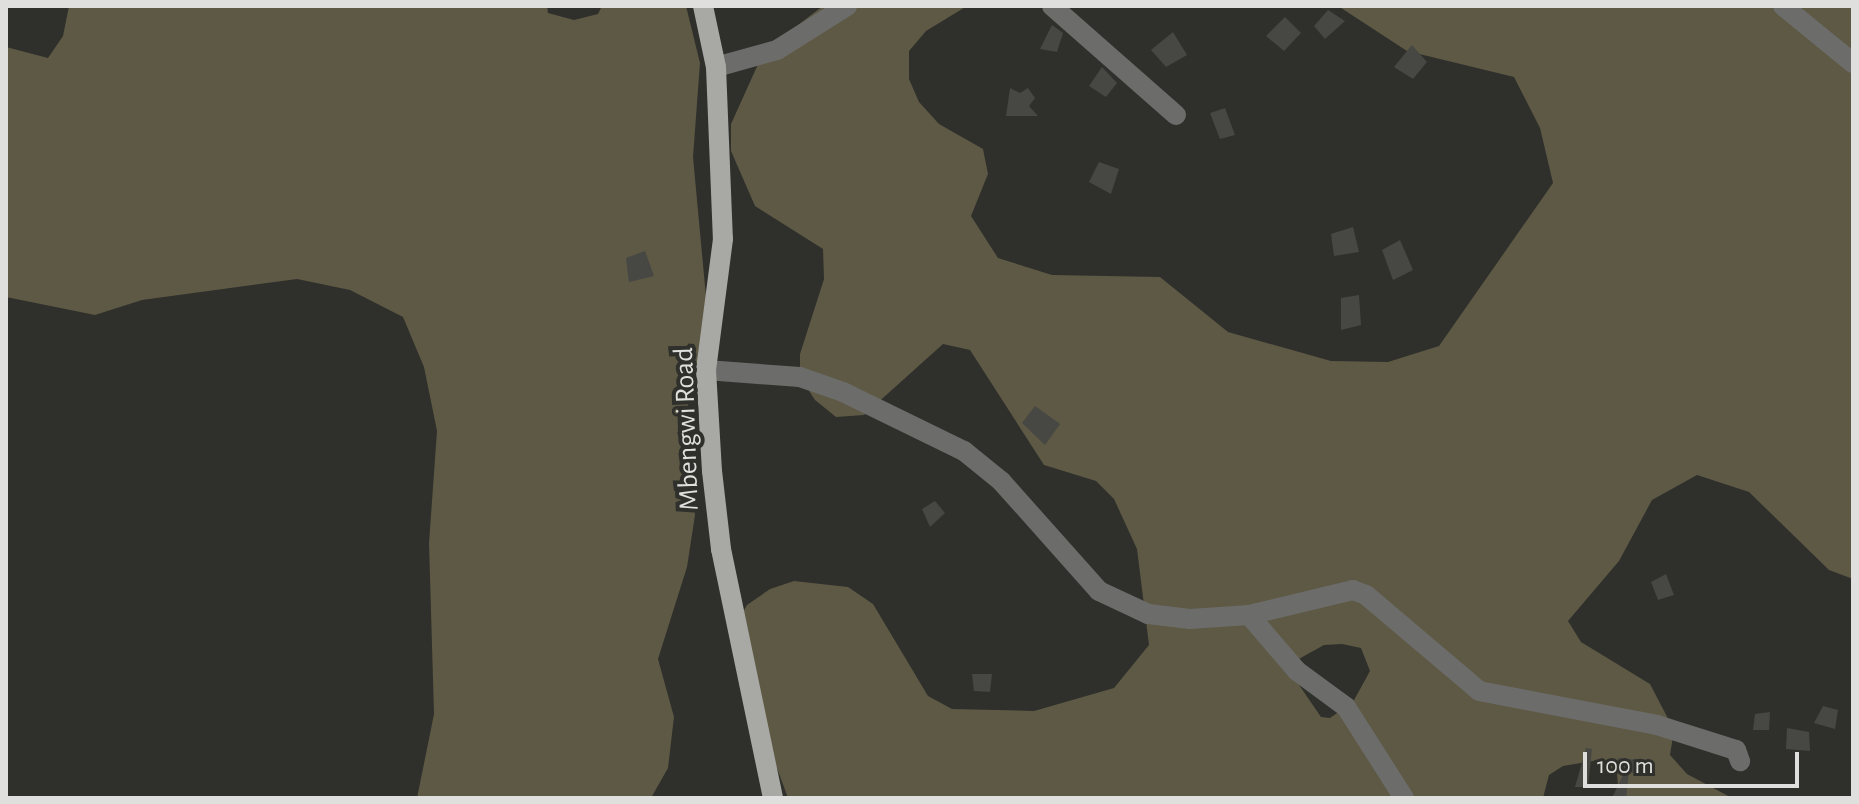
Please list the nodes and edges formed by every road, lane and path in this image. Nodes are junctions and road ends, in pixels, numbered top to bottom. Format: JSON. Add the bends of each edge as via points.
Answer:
{"nodes":[{"id":1,"x":703,"y":6,"type":"edge"},
{"id":2,"x":847,"y":6,"type":"edge"},
{"id":3,"x":1052,"y":6,"type":"edge"},
{"id":4,"x":1783,"y":6,"type":"edge"},
{"id":5,"x":1853,"y":63,"type":"edge"},
{"id":6,"x":716,"y":67,"type":"junction"},
{"id":7,"x":1176,"y":115,"type":"dead end"},
{"id":8,"x":706,"y":370,"type":"junction"},
{"id":9,"x":1249,"y":615,"type":"junction"},
{"id":10,"x":1740,"y":761,"type":"dead end"},
{"id":11,"x":773,"y":798,"type":"edge"},
{"id":12,"x":1404,"y":798,"type":"edge"}],
"edges":[{"from":1,"to":6,"type":"main road","name":"Mbengwi Road"},
{"from":2,"to":6,"type":"street","via":[[777,50]]},
{"from":3,"to":7,"type":"street"},
{"from":4,"to":5,"type":"street"},
{"from":6,"to":8,"type":"main road","name":"Mbengwi Road","via":[[723,239]]},
{"from":8,"to":9,"type":"street","via":[[800,377],[843,392],[964,451],[1001,481],[1099,591],[1120,602],[1148,614],[1190,619]]},
{"from":8,"to":11,"type":"main road","name":"Mbengwi Road","via":[[721,549]]},
{"from":9,"to":10,"type":"street","via":[[1353,590],[1366,595],[1479,691],[1657,725],[1736,750]]},
{"from":9,"to":12,"type":"street","via":[[1297,671],[1346,707]]}]}
